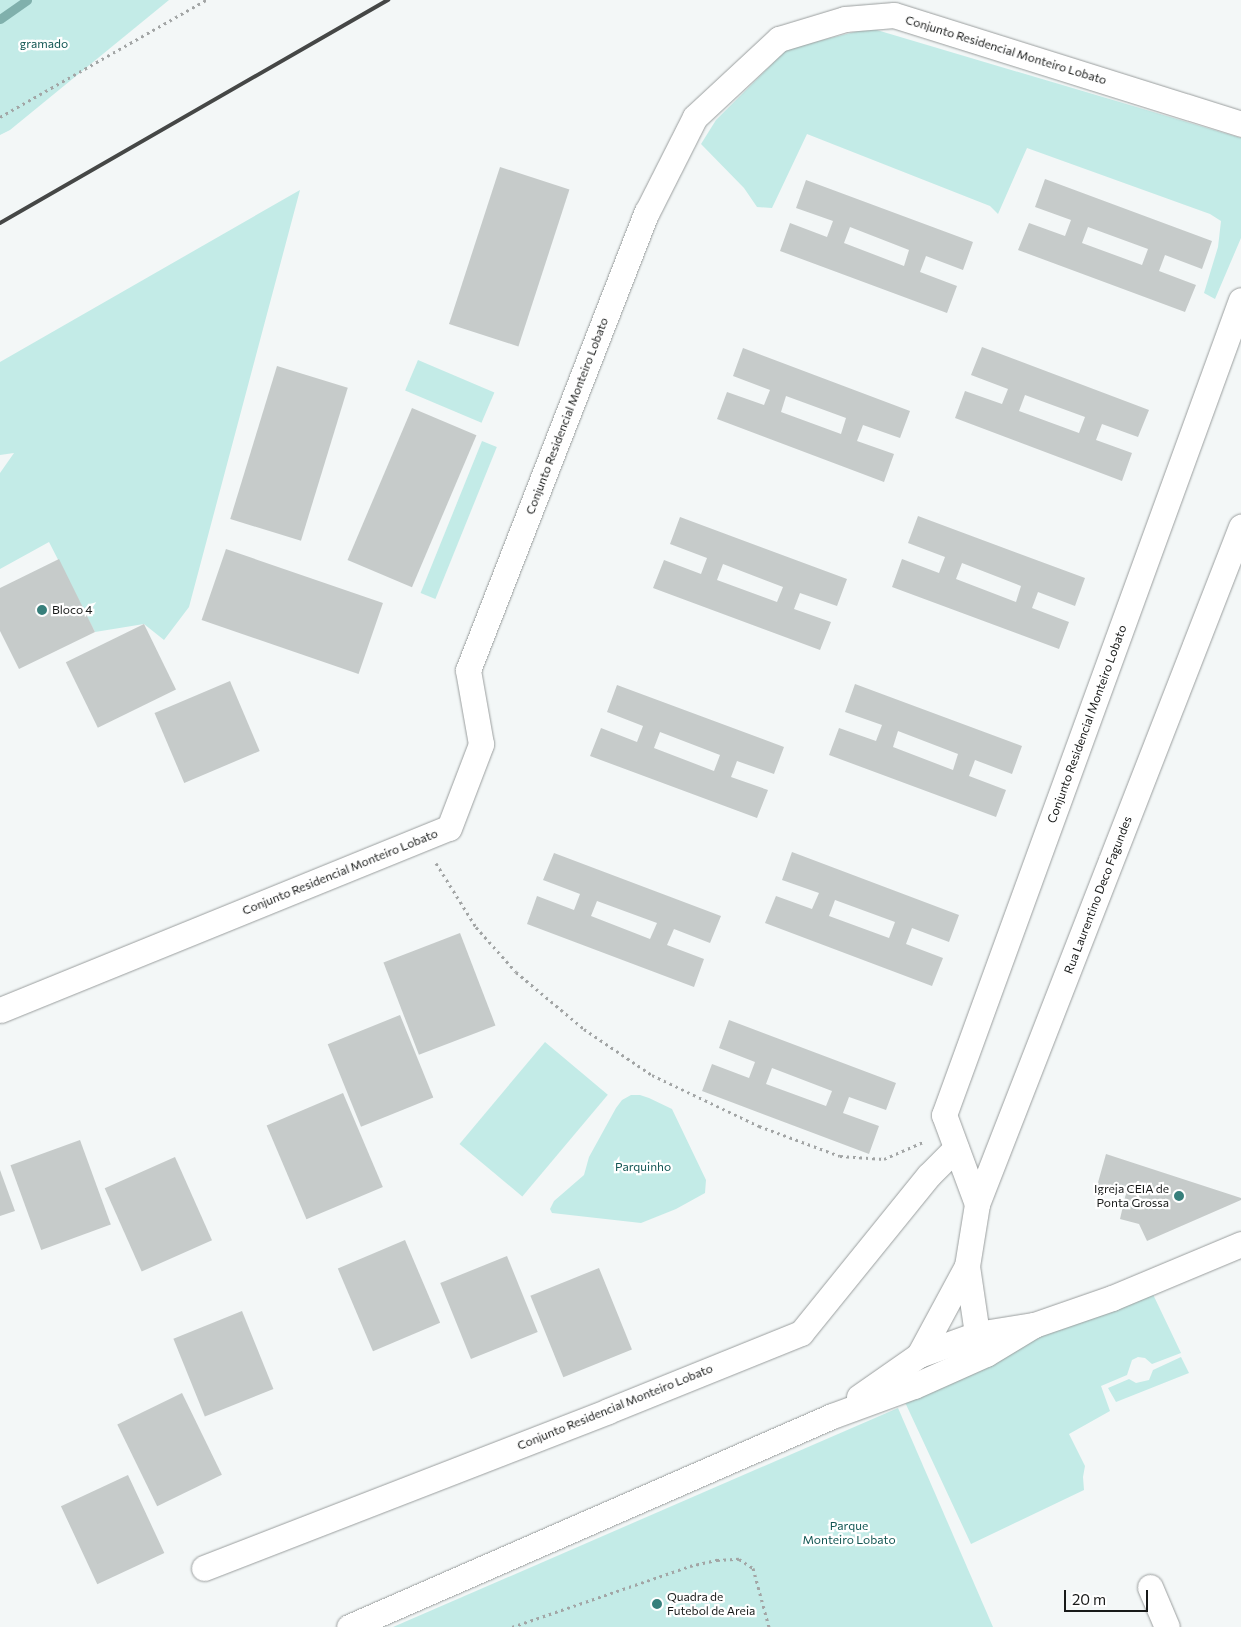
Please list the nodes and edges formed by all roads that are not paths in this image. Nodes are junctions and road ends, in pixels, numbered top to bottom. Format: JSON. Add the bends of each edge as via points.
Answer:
{"nodes":[{"id":1,"x":1241,"y":124,"type":"edge"},
{"id":2,"x":1241,"y":300,"type":"edge"},
{"id":3,"x":1241,"y":527,"type":"edge"},
{"id":4,"x":0,"y":1010,"type":"edge"},
{"id":5,"x":953,"y":1139,"type":"junction"},
{"id":6,"x":977,"y":1204,"type":"junction"},
{"id":7,"x":1241,"y":1244,"type":"edge"},
{"id":8,"x":967,"y":1266,"type":"junction"},
{"id":9,"x":1034,"y":1325,"type":"junction"},
{"id":10,"x":977,"y":1334,"type":"junction"},
{"id":11,"x":919,"y":1355,"type":"junction"},
{"id":12,"x":914,"y":1386,"type":"junction"},
{"id":13,"x":832,"y":1416,"type":"junction"},
{"id":14,"x":204,"y":1568,"type":"dead end"},
{"id":15,"x":1150,"y":1586,"type":"dead end"},
{"id":16,"x":349,"y":1627,"type":"edge"},
{"id":17,"x":1168,"y":1627,"type":"edge"}],
"edges":[{"from":1,"to":4,"type":"street","name":"Conjunto Residencial Monteiro Lobato","via":[[894,15],[845,19],[780,39],[695,117],[647,212],[468,670],[481,744],[449,828]]},
{"from":2,"to":5,"type":"street","name":"Conjunto Residencial Monteiro Lobato","via":[[944,1115]]},
{"from":3,"to":6,"type":"street","name":"Rua Laurentino Deco Fagundes"},
{"from":5,"to":6,"type":"street","name":"Conjunto Residencial Monteiro Lobato"},
{"from":5,"to":14,"type":"street","name":"Conjunto Residencial Monteiro Lobato","via":[[929,1175],[801,1333]]},
{"from":6,"to":8,"type":"street","name":"Rua Laurentino Deco Fagundes"},
{"from":7,"to":9,"type":"street","via":[[1112,1298]]},
{"from":8,"to":10,"type":"street","name":"Rua Laurentino Deco Fagundes"},
{"from":8,"to":11,"type":"street","name":"Rua Laurentino Deco Fagundes"},
{"from":9,"to":10,"type":"street"},
{"from":9,"to":12,"type":"street","via":[[986,1354]]},
{"from":10,"to":11,"type":"street"},
{"from":10,"to":12,"type":"street","via":[[959,1357]]},
{"from":11,"to":13,"type":"street"},
{"from":12,"to":13,"type":"street"},
{"from":13,"to":16,"type":"street"},
{"from":15,"to":17,"type":"street"}]}
